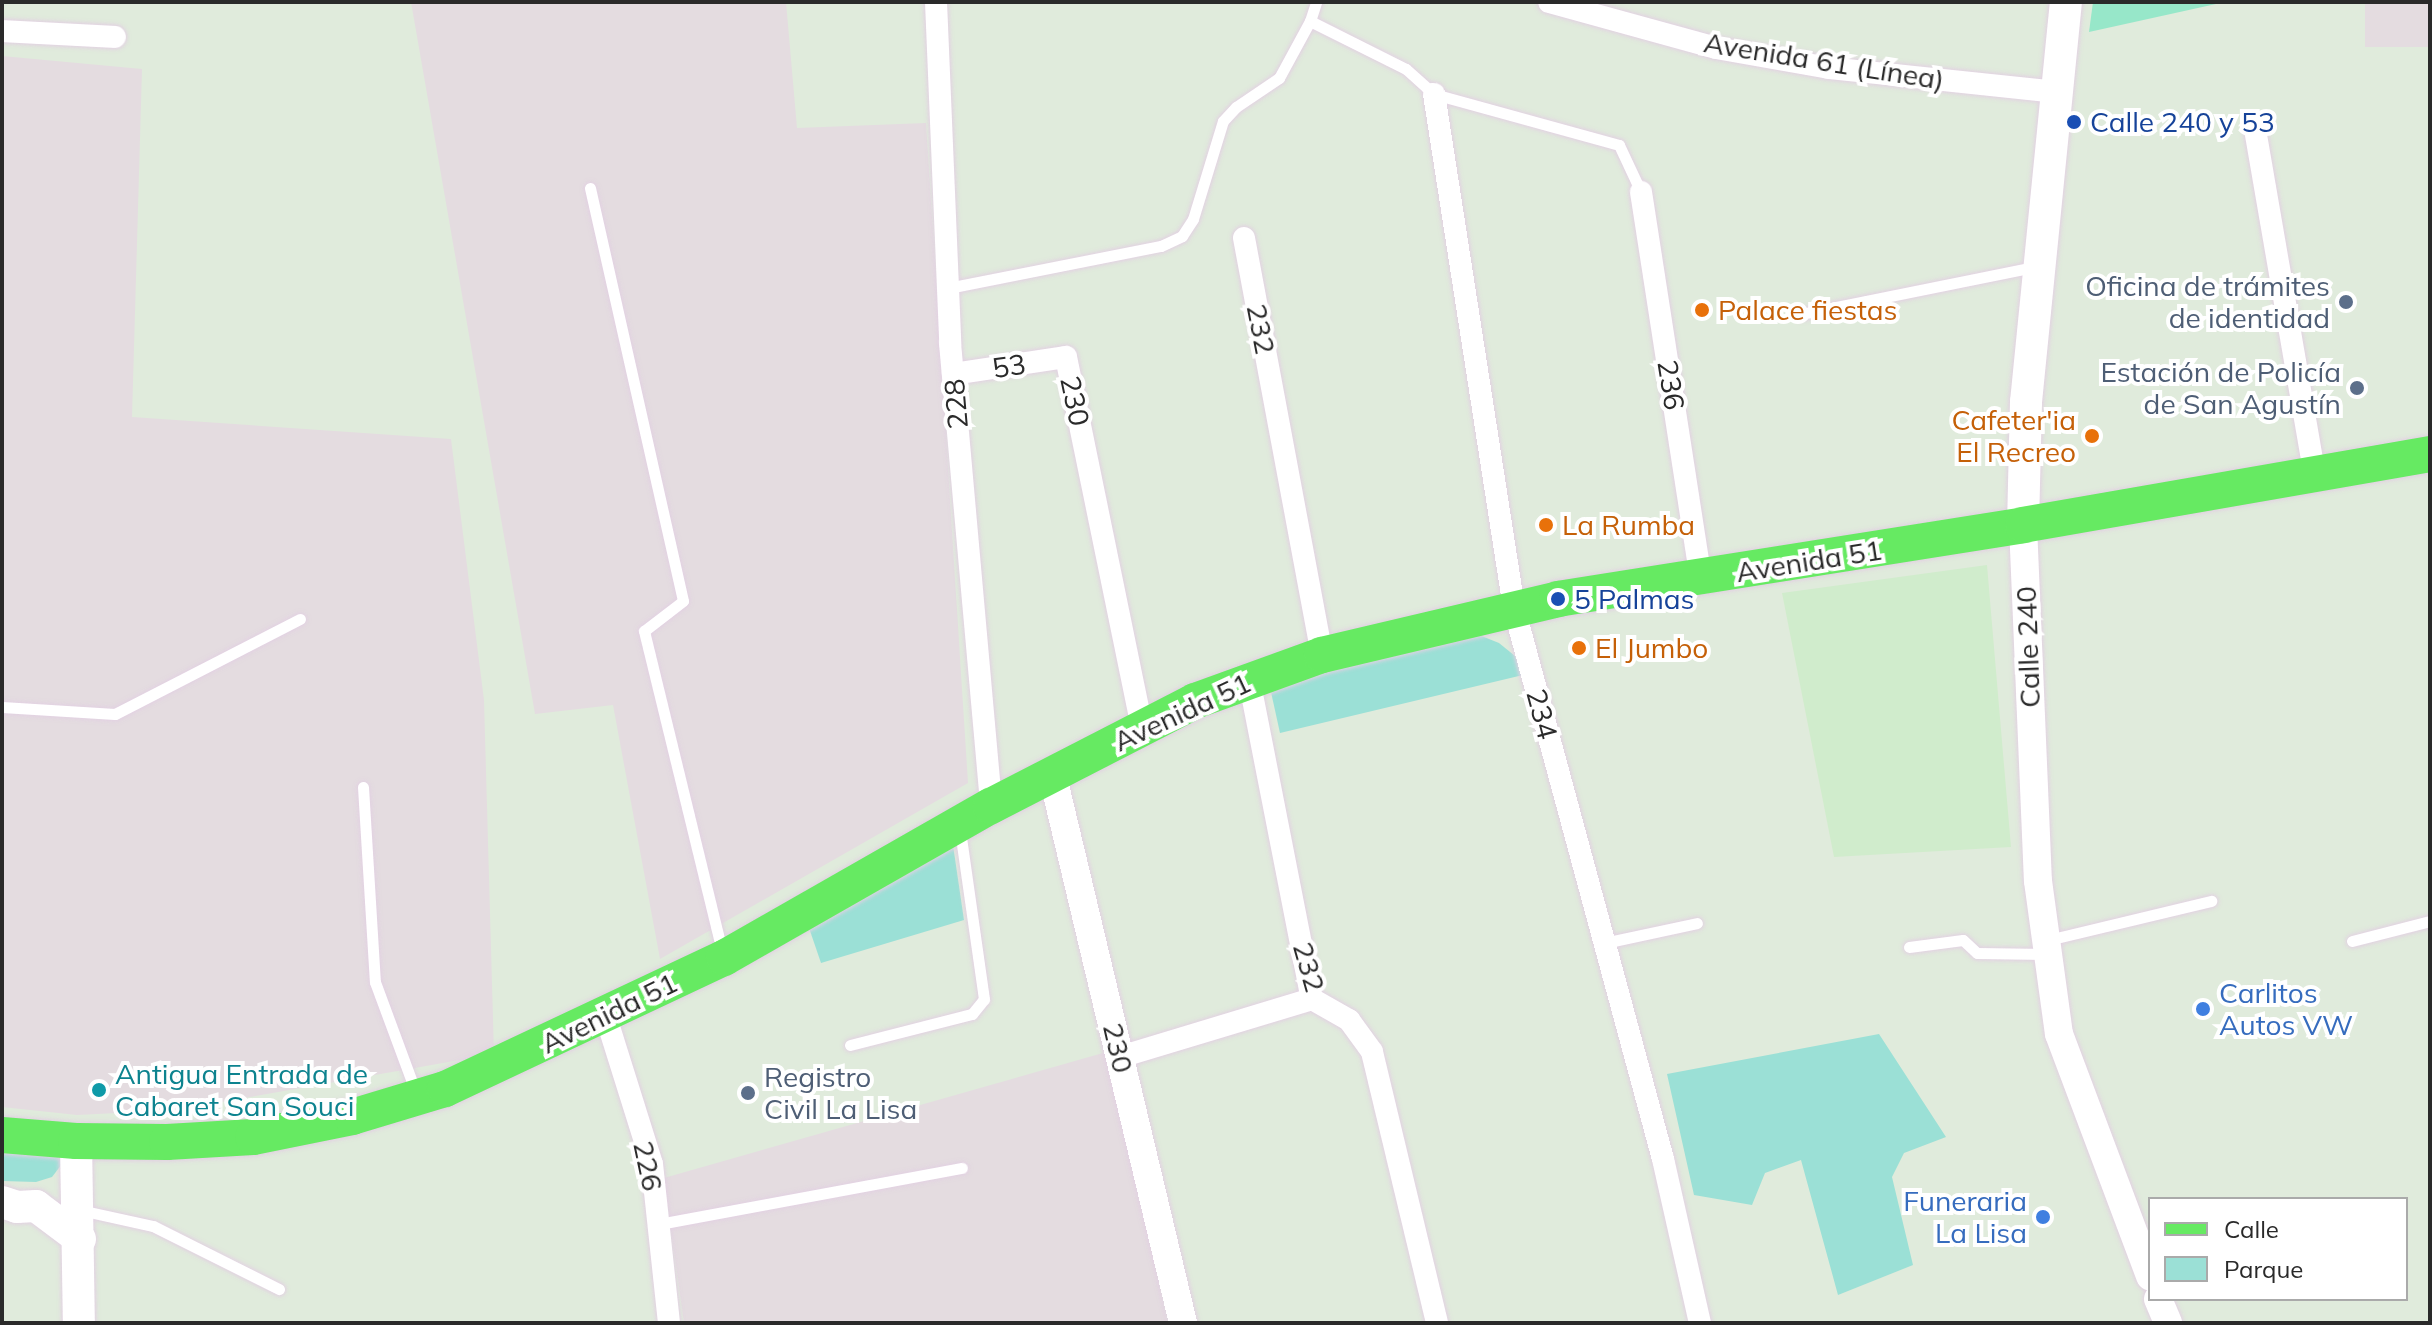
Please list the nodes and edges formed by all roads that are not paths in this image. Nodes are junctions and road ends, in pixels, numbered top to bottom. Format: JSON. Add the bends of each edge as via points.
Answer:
{"nodes":[{"id":1,"x":936,"y":2,"type":"edge"},
{"id":2,"x":1316,"y":2,"type":"edge"},
{"id":3,"x":1549,"y":2,"type":"edge"},
{"id":4,"x":2066,"y":2,"type":"edge"},
{"id":5,"x":1310,"y":21,"type":"junction"},
{"id":6,"x":2,"y":31,"type":"edge"},
{"id":7,"x":115,"y":37,"type":"dead end"},
{"id":8,"x":2056,"y":92,"type":"junction"},
{"id":9,"x":1434,"y":94,"type":"junction"},
{"id":10,"x":2256,"y":135,"type":"dead end"},
{"id":11,"x":590,"y":188,"type":"dead end"},
{"id":12,"x":1641,"y":192,"type":"joint"},
{"id":13,"x":1244,"y":238,"type":"dead end"},
{"id":14,"x":2039,"y":266,"type":"junction"},
{"id":15,"x":948,"y":288,"type":"junction"},
{"id":16,"x":1801,"y":314,"type":"dead end"},
{"id":17,"x":1066,"y":357,"type":"joint"},
{"id":18,"x":953,"y":374,"type":"junction"},
{"id":19,"x":2430,"y":454,"type":"edge"},
{"id":20,"x":2315,"y":476,"type":"junction"},
{"id":21,"x":2023,"y":525,"type":"junction"},
{"id":22,"x":1701,"y":579,"type":"junction"},
{"id":23,"x":1514,"y":608,"type":"junction"},
{"id":24,"x":300,"y":619,"type":"dead end"},
{"id":25,"x":1322,"y":655,"type":"junction"},
{"id":26,"x":1249,"y":679,"type":"junction"},
{"id":27,"x":2,"y":707,"type":"edge"},
{"id":28,"x":1142,"y":728,"type":"junction"},
{"id":29,"x":1052,"y":773,"type":"junction"},
{"id":30,"x":363,"y":787,"type":"dead end"},
{"id":31,"x":991,"y":806,"type":"junction"},
{"id":32,"x":959,"y":824,"type":"junction"},
{"id":33,"x":2211,"y":901,"type":"dead end"},
{"id":34,"x":2430,"y":921,"type":"edge"},
{"id":35,"x":1697,"y":923,"type":"dead end"},
{"id":36,"x":2352,"y":941,"type":"dead end"},
{"id":37,"x":1604,"y":943,"type":"junction"},
{"id":38,"x":1909,"y":947,"type":"dead end"},
{"id":39,"x":2047,"y":947,"type":"junction"},
{"id":40,"x":724,"y":958,"type":"junction"},
{"id":41,"x":1312,"y":999,"type":"junction"},
{"id":42,"x":605,"y":1014,"type":"junction"},
{"id":43,"x":850,"y":1045,"type":"dead end"},
{"id":44,"x":1120,"y":1057,"type":"junction"},
{"id":45,"x":418,"y":1097,"type":"junction"},
{"id":46,"x":2,"y":1135,"type":"edge"},
{"id":47,"x":77,"y":1158,"type":"junction"},
{"id":48,"x":962,"y":1168,"type":"dead end"},
{"id":49,"x":2,"y":1202,"type":"edge"},
{"id":50,"x":36,"y":1206,"type":"junction"},
{"id":51,"x":80,"y":1224,"type":"junction"},
{"id":52,"x":659,"y":1224,"type":"junction"},
{"id":53,"x":2148,"y":1271,"type":"edge"},
{"id":54,"x":279,"y":1289,"type":"dead end"},
{"id":55,"x":2159,"y":1301,"type":"edge"},
{"id":56,"x":79,"y":1323,"type":"edge"},
{"id":57,"x":669,"y":1323,"type":"edge"},
{"id":58,"x":1183,"y":1323,"type":"edge"},
{"id":59,"x":1437,"y":1323,"type":"edge"},
{"id":60,"x":1700,"y":1323,"type":"edge"},
{"id":61,"x":2168,"y":1323,"type":"edge"}],
"edges":[{"from":1,"to":15,"type":"street","name":"228"},
{"from":2,"to":5,"type":"lane"},
{"from":3,"to":8,"type":"street","name":"Avenida 61 (Línea)","via":[[1716,48],[1829,68]]},
{"from":4,"to":8,"type":"main road","name":"Calle 240"},
{"from":5,"to":9,"type":"lane","via":[[1406,69]]},
{"from":5,"to":15,"type":"lane","via":[[1279,78],[1223,121],[1193,219],[1182,236],[1161,246]]},
{"from":6,"to":7,"type":"street"},
{"from":8,"to":14,"type":"main road","name":"Calle 240"},
{"from":9,"to":12,"type":"lane","via":[[1619,145]]},
{"from":9,"to":23,"type":"street","name":"234"},
{"from":10,"to":20,"type":"street"},
{"from":11,"to":40,"type":"lane","via":[[683,601],[644,631]]},
{"from":12,"to":22,"type":"street","name":"236"},
{"from":13,"to":25,"type":"street","name":"232"},
{"from":14,"to":16,"type":"lane"},
{"from":14,"to":21,"type":"main road","name":"Calle 240","via":[[2026,402]]},
{"from":15,"to":18,"type":"street","name":"228"},
{"from":17,"to":18,"type":"street","name":"53"},
{"from":17,"to":28,"type":"street","name":"230"},
{"from":18,"to":31,"type":"street","name":"228"},
{"from":19,"to":20,"type":"main road","name":"Avenida 51"},
{"from":20,"to":21,"type":"main road","name":"Avenida 51"},
{"from":21,"to":22,"type":"main road","name":"Avenida 51"},
{"from":21,"to":39,"type":"street","name":"Calle 240","via":[[2038,881]]},
{"from":22,"to":23,"type":"main road","name":"Avenida 51"},
{"from":23,"to":25,"type":"main road","name":"Avenida 51"},
{"from":23,"to":37,"type":"street","name":"234"},
{"from":24,"to":27,"type":"lane","via":[[115,714]]},
{"from":25,"to":26,"type":"main road","name":"Avenida 51"},
{"from":26,"to":28,"type":"main road","name":"Avenida 51"},
{"from":26,"to":41,"type":"street","name":"232"},
{"from":28,"to":29,"type":"main road","name":"Avenida 51"},
{"from":29,"to":31,"type":"main road","name":"Avenida 51"},
{"from":29,"to":44,"type":"street","name":"230"},
{"from":30,"to":45,"type":"lane","via":[[375,982]]},
{"from":31,"to":32,"type":"main road","name":"Avenida 51"},
{"from":32,"to":40,"type":"main road","name":"Avenida 51"},
{"from":32,"to":43,"type":"lane","via":[[984,999],[972,1014]]},
{"from":33,"to":39,"type":"lane"},
{"from":34,"to":36,"type":"lane"},
{"from":35,"to":37,"type":"lane"},
{"from":37,"to":60,"type":"street","name":"234","via":[[1663,1159]]},
{"from":38,"to":39,"type":"lane","via":[[1963,940],[1977,953]]},
{"from":39,"to":53,"type":"street","name":"Calle 240","via":[[2059,1034]]},
{"from":40,"to":42,"type":"main road","name":"Avenida 51"},
{"from":41,"to":44,"type":"street"},
{"from":41,"to":59,"type":"street","name":"232","via":[[1349,1020],[1372,1052]]},
{"from":42,"to":45,"type":"main road","name":"Avenida 51"},
{"from":42,"to":52,"type":"street","name":"226","via":[[652,1164]]},
{"from":44,"to":58,"type":"street","name":"230"},
{"from":45,"to":47,"type":"main road","name":"Avenida 51","via":[[253,1137],[167,1142]]},
{"from":46,"to":47,"type":"main road","name":"Avenida 51"},
{"from":47,"to":50,"type":"main road","via":[[54,1198]]},
{"from":47,"to":51,"type":"main road"},
{"from":48,"to":52,"type":"lane"},
{"from":49,"to":50,"type":"main road"},
{"from":50,"to":51,"type":"main road"},
{"from":51,"to":54,"type":"lane","via":[[153,1226]]},
{"from":51,"to":56,"type":"main road"},
{"from":52,"to":57,"type":"street","name":"226"},
{"from":55,"to":61,"type":"street"}]}
